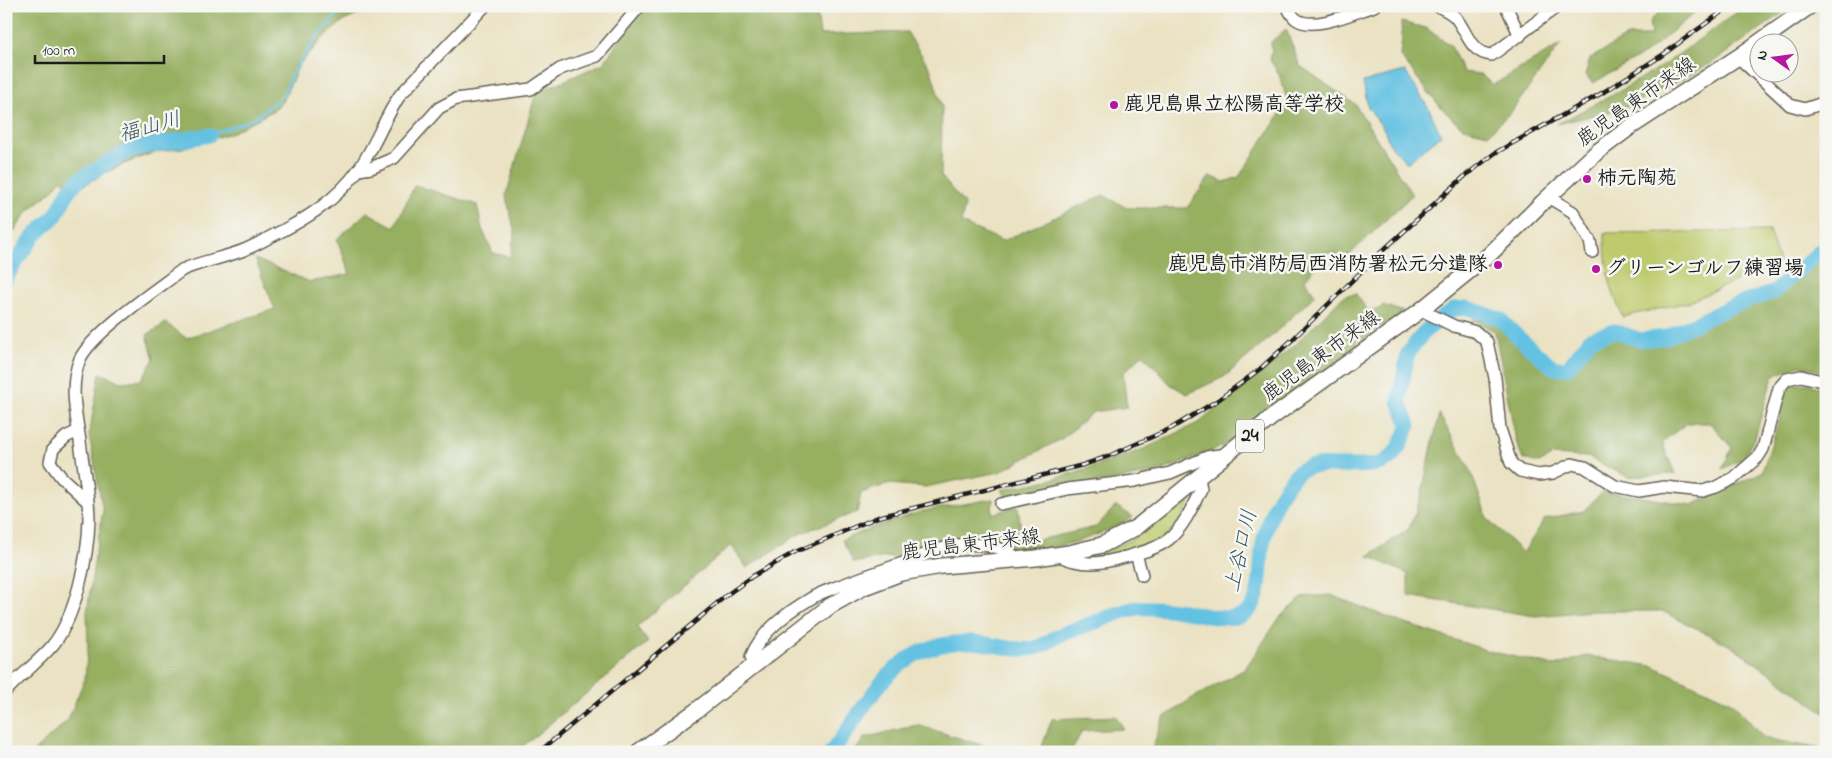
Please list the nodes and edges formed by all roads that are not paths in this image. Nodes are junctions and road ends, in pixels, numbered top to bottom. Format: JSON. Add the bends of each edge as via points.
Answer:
{"nodes":[{"id":1,"x":485,"y":6,"type":"edge"},
{"id":2,"x":640,"y":6,"type":"edge"},
{"id":3,"x":1287,"y":6,"type":"edge"},
{"id":4,"x":1374,"y":6,"type":"edge"},
{"id":5,"x":1438,"y":6,"type":"edge"},
{"id":6,"x":1506,"y":6,"type":"edge"},
{"id":7,"x":1558,"y":6,"type":"edge"},
{"id":8,"x":1810,"y":6,"type":"edge"},
{"id":9,"x":1455,"y":11,"type":"edge"},
{"id":10,"x":1520,"y":36,"type":"junction"},
{"id":11,"x":1738,"y":57,"type":"junction"},
{"id":12,"x":1826,"y":102,"type":"edge"},
{"id":13,"x":358,"y":170,"type":"junction"},
{"id":14,"x":1548,"y":198,"type":"junction"},
{"id":15,"x":1592,"y":252,"type":"dead end"},
{"id":16,"x":1421,"y":310,"type":"junction"},
{"id":17,"x":1826,"y":382,"type":"edge"},
{"id":18,"x":78,"y":431,"type":"junction"},
{"id":19,"x":1224,"y":457,"type":"junction"},
{"id":20,"x":1199,"y":478,"type":"junction"},
{"id":21,"x":87,"y":501,"type":"junction"},
{"id":22,"x":1001,"y":504,"type":"dead end"},
{"id":23,"x":1136,"y":554,"type":"junction"},
{"id":24,"x":1058,"y":555,"type":"junction"},
{"id":25,"x":1142,"y":575,"type":"dead end"},
{"id":26,"x":6,"y":691,"type":"edge"},
{"id":27,"x":638,"y":752,"type":"edge"}],
"edges":[{"from":1,"to":13,"type":"street","via":[[400,95]]},
{"from":2,"to":13,"type":"street","via":[[597,56],[560,69],[531,89],[456,99],[439,108],[394,158]]},
{"from":3,"to":4,"type":"street","via":[[1295,19],[1306,24],[1318,24]]},
{"from":5,"to":9,"type":"street"},
{"from":6,"to":10,"type":"street"},
{"from":7,"to":10,"type":"street"},
{"from":8,"to":11,"type":"main road","name":"鹿児島東市来線","number":"24"},
{"from":9,"to":10,"type":"street","via":[[1473,46],[1482,54],[1492,55]]},
{"from":11,"to":12,"type":"street","via":[[1790,105],[1805,108]]},
{"from":11,"to":14,"type":"main road","name":"鹿児島東市来線","number":"24","via":[[1629,128],[1597,152]]},
{"from":13,"to":18,"type":"street","via":[[318,210],[246,249],[182,270],[97,337],[81,358],[75,376],[74,405]]},
{"from":14,"to":15,"type":"street","via":[[1573,212],[1590,241]]},
{"from":14,"to":16,"type":"main road","name":"鹿児島東市来線","number":"24","via":[[1489,255]]},
{"from":16,"to":17,"type":"street","via":[[1454,326],[1476,332],[1487,342],[1495,378],[1500,429],[1511,463],[1520,471],[1539,475],[1553,473],[1572,464],[1585,467],[1615,486],[1639,491],[1664,487],[1703,491],[1716,487],[1745,470],[1758,457],[1763,449],[1778,388],[1786,379],[1801,376]]},
{"from":16,"to":19,"type":"main road","name":"鹿児島東市来線","number":"24","via":[[1271,418]]},
{"from":18,"to":21,"type":"street"},
{"from":18,"to":21,"type":"street","via":[[66,436],[53,449],[50,462]]},
{"from":19,"to":20,"type":"main road","name":"鹿児島東市来線","number":"24"},
{"from":19,"to":22,"type":"street","via":[[1207,457],[1170,474],[1067,489]]},
{"from":20,"to":23,"type":"street","via":[[1201,489],[1174,533],[1161,545]]},
{"from":20,"to":24,"type":"main road","name":"鹿児島東市来線","number":"24","via":[[1137,527],[1102,545]]},
{"from":21,"to":26,"type":"street","via":[[86,545],[72,610],[53,645]]},
{"from":23,"to":24,"type":"street","via":[[1095,564],[1076,562]]},
{"from":23,"to":25,"type":"street"},
{"from":24,"to":27,"type":"main road","name":"鹿児島東市来線","number":"24","via":[[942,566],[900,573],[864,587],[830,606]]}]}
